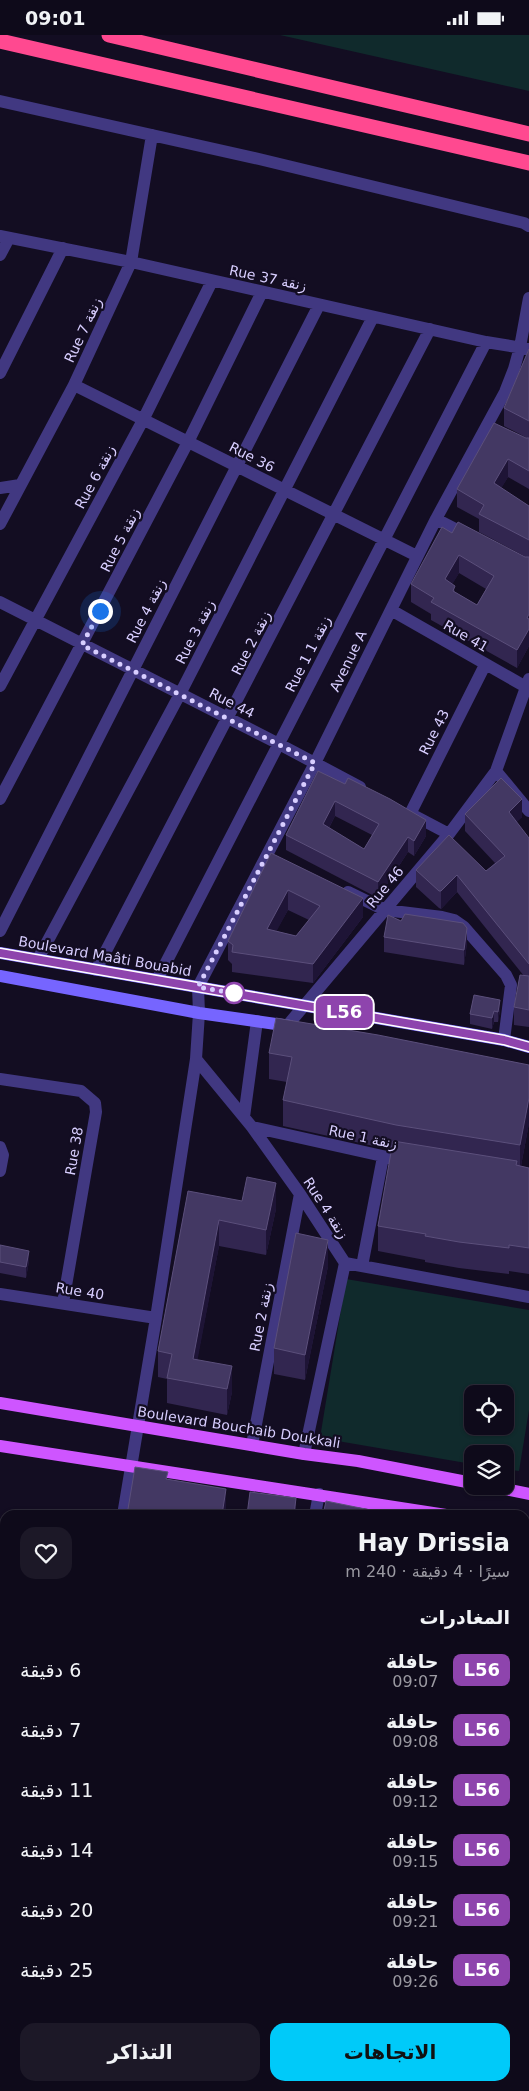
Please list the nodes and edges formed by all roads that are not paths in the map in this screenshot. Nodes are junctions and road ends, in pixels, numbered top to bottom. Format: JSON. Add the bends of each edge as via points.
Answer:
{"nodes":[{"id":1,"x":109,"y":35,"type":"edge"},
{"id":2,"x":0,"y":41,"type":"edge"},
{"id":3,"x":0,"y":101,"type":"edge"},
{"id":4,"x":529,"y":134,"type":"edge"},
{"id":5,"x":152,"y":135,"type":"junction"},
{"id":6,"x":529,"y":163,"type":"edge"},
{"id":7,"x":529,"y":226,"type":"edge"},
{"id":8,"x":4,"y":237,"type":"edge"},
{"id":9,"x":63,"y":248,"type":"junction"},
{"id":10,"x":0,"y":255,"type":"edge"},
{"id":11,"x":131,"y":262,"type":"junction"},
{"id":12,"x":212,"y":281,"type":"junction"},
{"id":13,"x":262,"y":292,"type":"junction"},
{"id":14,"x":529,"y":298,"type":"edge"},
{"id":15,"x":319,"y":305,"type":"junction"},
{"id":16,"x":373,"y":317,"type":"junction"},
{"id":17,"x":430,"y":329,"type":"junction"},
{"id":18,"x":486,"y":342,"type":"junction"},
{"id":19,"x":524,"y":348,"type":"edge"},
{"id":20,"x":0,"y":373,"type":"edge"},
{"id":21,"x":74,"y":385,"type":"junction"},
{"id":22,"x":142,"y":420,"type":"junction"},
{"id":23,"x":188,"y":441,"type":"junction"},
{"id":24,"x":236,"y":466,"type":"junction"},
{"id":25,"x":20,"y":485,"type":"junction"},
{"id":26,"x":0,"y":488,"type":"edge"},
{"id":27,"x":285,"y":491,"type":"junction"},
{"id":28,"x":334,"y":515,"type":"junction"},
{"id":29,"x":436,"y":519,"type":"junction"},
{"id":30,"x":0,"y":524,"type":"edge"},
{"id":31,"x":384,"y":541,"type":"junction"},
{"id":32,"x":478,"y":541,"type":"edge"},
{"id":33,"x":417,"y":556,"type":"junction"},
{"id":34,"x":0,"y":602,"type":"edge"},
{"id":35,"x":391,"y":610,"type":"junction"},
{"id":36,"x":35,"y":620,"type":"junction"},
{"id":37,"x":82,"y":645,"type":"junction"},
{"id":38,"x":485,"y":665,"type":"junction"},
{"id":39,"x":133,"y":670,"type":"junction"},
{"id":40,"x":528,"y":683,"type":"edge"},
{"id":41,"x":0,"y":686,"type":"edge"},
{"id":42,"x":180,"y":693,"type":"junction"},
{"id":43,"x":228,"y":718,"type":"junction"},
{"id":44,"x":279,"y":743,"type":"junction"},
{"id":45,"x":315,"y":763,"type":"junction"},
{"id":46,"x":496,"y":771,"type":"junction"},
{"id":47,"x":375,"y":795,"type":"edge"},
{"id":48,"x":0,"y":799,"type":"edge"},
{"id":49,"x":529,"y":811,"type":"edge"},
{"id":50,"x":449,"y":834,"type":"junction"},
{"id":51,"x":334,"y":886,"type":"edge"},
{"id":52,"x":385,"y":910,"type":"junction"},
{"id":53,"x":0,"y":931,"type":"edge"},
{"id":54,"x":0,"y":953,"type":"edge"},
{"id":55,"x":38,"y":959,"type":"junction"},
{"id":56,"x":96,"y":970,"type":"junction"},
{"id":57,"x":0,"y":976,"type":"edge"},
{"id":58,"x":157,"y":980,"type":"junction"},
{"id":59,"x":198,"y":987,"type":"junction"},
{"id":60,"x":304,"y":1006,"type":"junction"},
{"id":61,"x":199,"y":1013,"type":"junction"},
{"id":62,"x":257,"y":1021,"type":"junction"},
{"id":63,"x":287,"y":1025,"type":"junction"},
{"id":64,"x":306,"y":1029,"type":"edge"},
{"id":65,"x":504,"y":1040,"type":"junction"},
{"id":66,"x":529,"y":1047,"type":"edge"},
{"id":67,"x":196,"y":1059,"type":"junction"},
{"id":68,"x":0,"y":1079,"type":"edge"},
{"id":69,"x":248,"y":1122,"type":"junction"},
{"id":70,"x":0,"y":1147,"type":"edge"},
{"id":71,"x":383,"y":1157,"type":"junction"},
{"id":72,"x":422,"y":1163,"type":"edge"},
{"id":73,"x":0,"y":1171,"type":"edge"},
{"id":74,"x":300,"y":1193,"type":"junction"},
{"id":75,"x":345,"y":1263,"type":"junction"},
{"id":76,"x":362,"y":1266,"type":"junction"},
{"id":77,"x":0,"y":1294,"type":"edge"},
{"id":78,"x":529,"y":1297,"type":"edge"},
{"id":79,"x":62,"y":1303,"type":"junction"},
{"id":80,"x":156,"y":1318,"type":"junction"},
{"id":81,"x":0,"y":1403,"type":"edge"},
{"id":82,"x":137,"y":1425,"type":"junction"},
{"id":83,"x":252,"y":1445,"type":"junction"},
{"id":84,"x":0,"y":1446,"type":"edge"},
{"id":85,"x":304,"y":1454,"type":"junction"},
{"id":86,"x":130,"y":1467,"type":"junction"},
{"id":87,"x":464,"y":1481,"type":"edge"},
{"id":88,"x":514,"y":1491,"type":"edge"},
{"id":89,"x":319,"y":1494,"type":"junction"},
{"id":90,"x":529,"y":1494,"type":"edge"},
{"id":91,"x":124,"y":1510,"type":"edge"},
{"id":92,"x":316,"y":1510,"type":"edge"},
{"id":93,"x":404,"y":1510,"type":"edge"}],
"edges":[{"from":1,"to":4,"type":"highway"},
{"from":2,"to":6,"type":"highway"},
{"from":3,"to":5,"type":"street"},
{"from":5,"to":7,"type":"street"},
{"from":5,"to":11,"type":"street","name":"Rue 7 زنقة"},
{"from":8,"to":9,"type":"street","name":"Rue 37 زنقة"},
{"from":8,"to":10,"type":"street"},
{"from":9,"to":11,"type":"street","name":"Rue 37 زنقة"},
{"from":9,"to":20,"type":"street"},
{"from":11,"to":12,"type":"street","name":"Rue 37 زنقة"},
{"from":11,"to":21,"type":"street","name":"Rue 7 زنقة"},
{"from":12,"to":13,"type":"street","name":"Rue 37 زنقة"},
{"from":12,"to":22,"type":"street","name":"Rue 6 زنقة"},
{"from":13,"to":15,"type":"street","name":"Rue 37 زنقة"},
{"from":13,"to":23,"type":"street","name":"Rue 5 زنقة"},
{"from":14,"to":19,"type":"street","name":"Avenue A"},
{"from":15,"to":16,"type":"street","name":"Rue 37 زنقة"},
{"from":15,"to":24,"type":"street","name":"Rue 4 زنقة"},
{"from":16,"to":17,"type":"street","name":"Rue 37 زنقة"},
{"from":16,"to":27,"type":"street","name":"Rue 3 زنقة"},
{"from":17,"to":18,"type":"street","name":"Rue 37 زنقة"},
{"from":17,"to":28,"type":"street","name":"Rue 2 زنقة"},
{"from":18,"to":19,"type":"street","name":"Rue 37 زنقة"},
{"from":18,"to":31,"type":"street","name":"Rue 1 زنقة 1"},
{"from":19,"to":29,"type":"street","name":"Avenue A","via":[[491,428]]},
{"from":21,"to":22,"type":"street","name":"Rue 36"},
{"from":21,"to":25,"type":"street","name":"Rue 7 زنقة"},
{"from":22,"to":23,"type":"street","name":"Rue 36"},
{"from":22,"to":36,"type":"street","name":"Rue 6 زنقة"},
{"from":23,"to":24,"type":"street","name":"Rue 36"},
{"from":23,"to":37,"type":"street","name":"Rue 5 زنقة"},
{"from":24,"to":27,"type":"street","name":"Rue 36"},
{"from":24,"to":39,"type":"street","name":"Rue 4 زنقة"},
{"from":25,"to":26,"type":"street"},
{"from":25,"to":30,"type":"street","name":"Rue 7 زنقة"},
{"from":27,"to":28,"type":"street","name":"Rue 36"},
{"from":27,"to":42,"type":"street","name":"Rue 3 زنقة"},
{"from":28,"to":31,"type":"street","name":"Rue 36"},
{"from":28,"to":43,"type":"street","name":"Rue 2 زنقة"},
{"from":29,"to":32,"type":"street"},
{"from":29,"to":33,"type":"street","name":"Avenue A"},
{"from":31,"to":33,"type":"street","name":"Rue 36"},
{"from":31,"to":44,"type":"street","name":"Rue 1 زنقة 1"},
{"from":33,"to":35,"type":"street","name":"Avenue A"},
{"from":34,"to":36,"type":"street","name":"Rue 44"},
{"from":35,"to":38,"type":"street","name":"Rue 41"},
{"from":35,"to":45,"type":"street","name":"Avenue A"},
{"from":36,"to":37,"type":"street","name":"Rue 44"},
{"from":36,"to":41,"type":"street","name":"Rue 6 زنقة"},
{"from":37,"to":39,"type":"street","name":"Rue 44"},
{"from":37,"to":48,"type":"street","name":"Rue 5 زنقة"},
{"from":38,"to":40,"type":"street","name":"Rue 41"},
{"from":38,"to":50,"type":"street","name":"Rue 43","via":[[406,811]]},
{"from":39,"to":42,"type":"street","name":"Rue 44"},
{"from":39,"to":53,"type":"street","name":"Rue 4 زنقة"},
{"from":40,"to":46,"type":"street","name":"Rue 46"},
{"from":42,"to":43,"type":"street","name":"Rue 44"},
{"from":42,"to":55,"type":"street","name":"Rue 3 زنقة"},
{"from":43,"to":44,"type":"street","name":"Rue 44"},
{"from":43,"to":56,"type":"street","name":"Rue 2 زنقة"},
{"from":44,"to":45,"type":"street","name":"Rue 44"},
{"from":44,"to":58,"type":"street","name":"Rue 1 زنقة 1"},
{"from":45,"to":47,"type":"street","name":"Rue 44"},
{"from":45,"to":59,"type":"street","name":"Avenue A","via":[[271,856]]},
{"from":46,"to":49,"type":"street"},
{"from":46,"to":50,"type":"street","name":"Rue 46"},
{"from":50,"to":52,"type":"street","name":"Rue 46"},
{"from":51,"to":52,"type":"street"},
{"from":52,"to":60,"type":"street","name":"Rue 46"},
{"from":52,"to":65,"type":"street","via":[[442,917],[464,927],[511,985]]},
{"from":54,"to":55,"type":"street","name":"Boulevard Maâti Bouabid"},
{"from":55,"to":56,"type":"street","name":"Boulevard Maâti Bouabid"},
{"from":56,"to":58,"type":"street","name":"Boulevard Maâti Bouabid"},
{"from":57,"to":61,"type":"street"},
{"from":58,"to":59,"type":"street","name":"Boulevard Maâti Bouabid"},
{"from":59,"to":60,"type":"street","name":"Boulevard Maâti Bouabid"},
{"from":59,"to":61,"type":"street"},
{"from":60,"to":63,"type":"street","name":"Rue 46"},
{"from":60,"to":65,"type":"street","name":"Boulevard Maâti Bouabid"},
{"from":61,"to":62,"type":"street"},
{"from":61,"to":67,"type":"street"},
{"from":62,"to":63,"type":"street"},
{"from":62,"to":69,"type":"street"},
{"from":63,"to":64,"type":"street"},
{"from":65,"to":66,"type":"street","name":"Boulevard Maâti Bouabid"},
{"from":67,"to":69,"type":"street","name":"Rue 4 زنقة"},
{"from":67,"to":80,"type":"street"},
{"from":68,"to":79,"type":"street","name":"Rue 38","via":[[81,1091],[95,1103]]},
{"from":69,"to":71,"type":"street","name":"Rue 1 زنقة"},
{"from":69,"to":74,"type":"street","name":"Rue 4 زنقة"},
{"from":70,"to":73,"type":"street","via":[[3,1155]]},
{"from":71,"to":72,"type":"street","name":"Rue 1 زنقة"},
{"from":71,"to":76,"type":"street"},
{"from":74,"to":75,"type":"street","name":"Rue 4 زنقة"},
{"from":74,"to":83,"type":"street","name":"Rue 2 زنقة"},
{"from":75,"to":76,"type":"street"},
{"from":75,"to":85,"type":"street"},
{"from":76,"to":78,"type":"street"},
{"from":77,"to":79,"type":"street","name":"Rue 40"},
{"from":79,"to":80,"type":"street","name":"Rue 40"},
{"from":80,"to":82,"type":"street"},
{"from":81,"to":82,"type":"main road","name":"Boulevard Bouchaib Doukkali"},
{"from":82,"to":83,"type":"main road","name":"Boulevard Bouchaib Doukkali"},
{"from":82,"to":86,"type":"street"},
{"from":83,"to":85,"type":"main road","name":"Boulevard Bouchaib Doukkali"},
{"from":84,"to":86,"type":"main road"},
{"from":85,"to":87,"type":"main road","name":"Boulevard Bouchaib Doukkali"},
{"from":86,"to":89,"type":"main road"},
{"from":86,"to":91,"type":"street"},
{"from":88,"to":90,"type":"main road"},
{"from":89,"to":92,"type":"street"},
{"from":89,"to":93,"type":"main road"}]}
